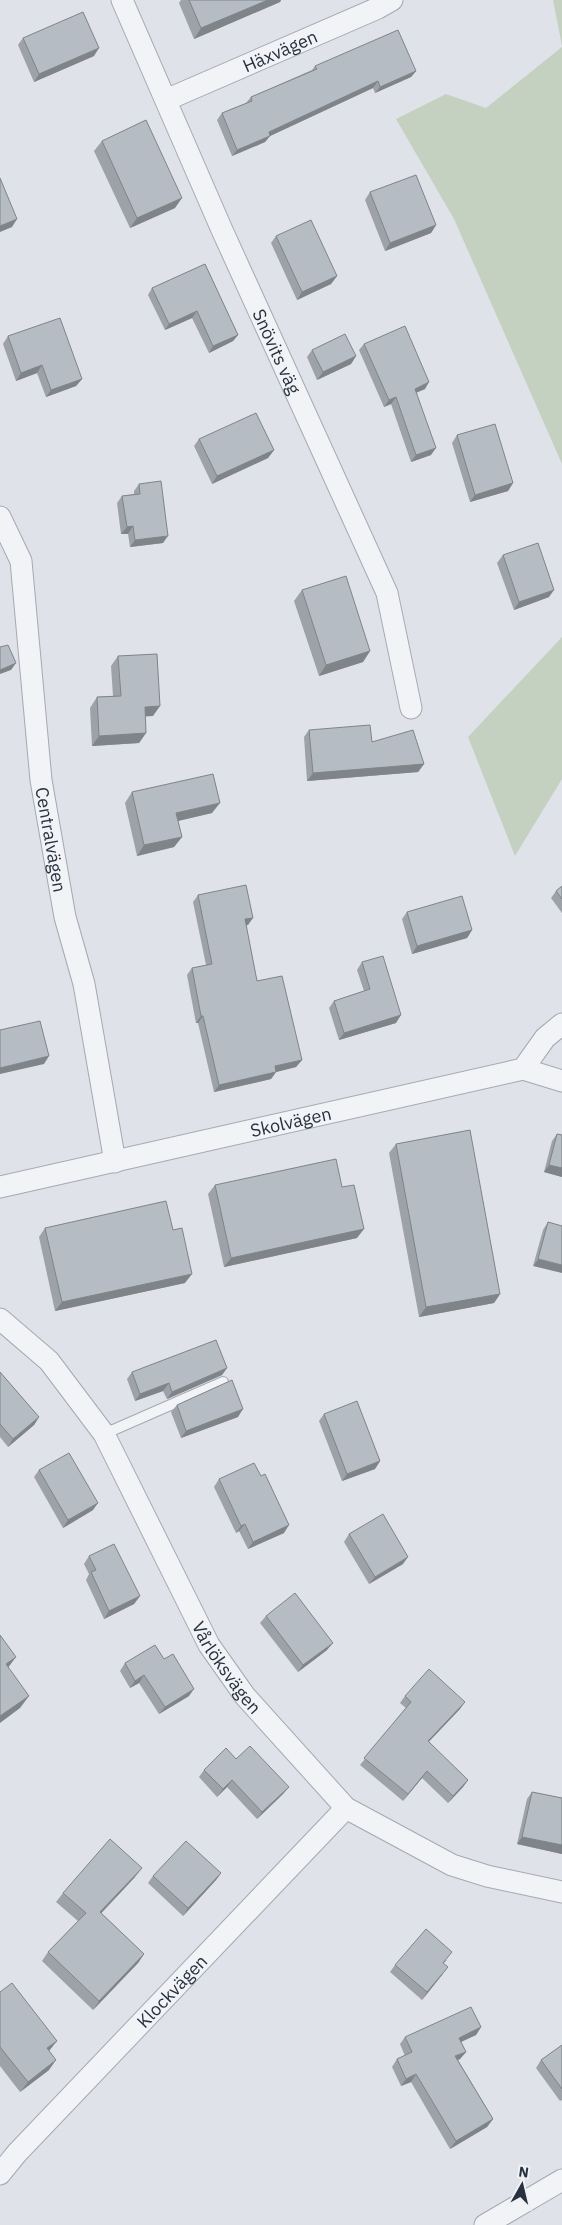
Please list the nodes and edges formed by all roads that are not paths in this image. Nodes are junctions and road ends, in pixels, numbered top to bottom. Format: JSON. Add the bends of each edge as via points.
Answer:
{"nodes":[{"id":1,"x":122,"y":0,"type":"edge"},
{"id":2,"x":392,"y":0,"type":"edge"},
{"id":3,"x":166,"y":100,"type":"junction"},
{"id":4,"x":0,"y":517,"type":"edge"},
{"id":5,"x":411,"y":708,"type":"dead end"},
{"id":6,"x":562,"y":1024,"type":"edge"},
{"id":7,"x":523,"y":1069,"type":"junction"},
{"id":8,"x":562,"y":1081,"type":"edge"},
{"id":9,"x":115,"y":1162,"type":"junction"},
{"id":10,"x":0,"y":1187,"type":"edge"},
{"id":11,"x":0,"y":1319,"type":"edge"},
{"id":12,"x":223,"y":1382,"type":"edge"},
{"id":13,"x":104,"y":1434,"type":"junction"},
{"id":14,"x":346,"y":1808,"type":"junction"},
{"id":15,"x":562,"y":1892,"type":"edge"},
{"id":16,"x":0,"y":2174,"type":"edge"},
{"id":17,"x":562,"y":2180,"type":"edge"},
{"id":18,"x":485,"y":2225,"type":"edge"}],
"edges":[{"from":1,"to":3,"type":"street","name":"Snövits väg"},
{"from":2,"to":3,"type":"street","name":"Häxvägen"},
{"from":3,"to":5,"type":"street","name":"Snövits väg","via":[[386,593]]},
{"from":4,"to":9,"type":"street","name":"Centralvägen","via":[[21,561],[41,780],[65,917],[84,984]]},
{"from":6,"to":7,"type":"street","via":[[545,1038]]},
{"from":7,"to":8,"type":"street"},
{"from":7,"to":9,"type":"street","name":"Skolvägen"},
{"from":9,"to":10,"type":"street","name":"Skolvägen"},
{"from":11,"to":13,"type":"street","name":"Vårlöksvägen","via":[[49,1361]]},
{"from":12,"to":13,"type":"lane"},
{"from":13,"to":14,"type":"street","name":"Vårlöksvägen","via":[[209,1645],[245,1696]]},
{"from":14,"to":15,"type":"street","name":"Vårlöksvägen","via":[[452,1865]]},
{"from":14,"to":16,"type":"street","name":"Klockvägen"},
{"from":17,"to":18,"type":"street"}]}
